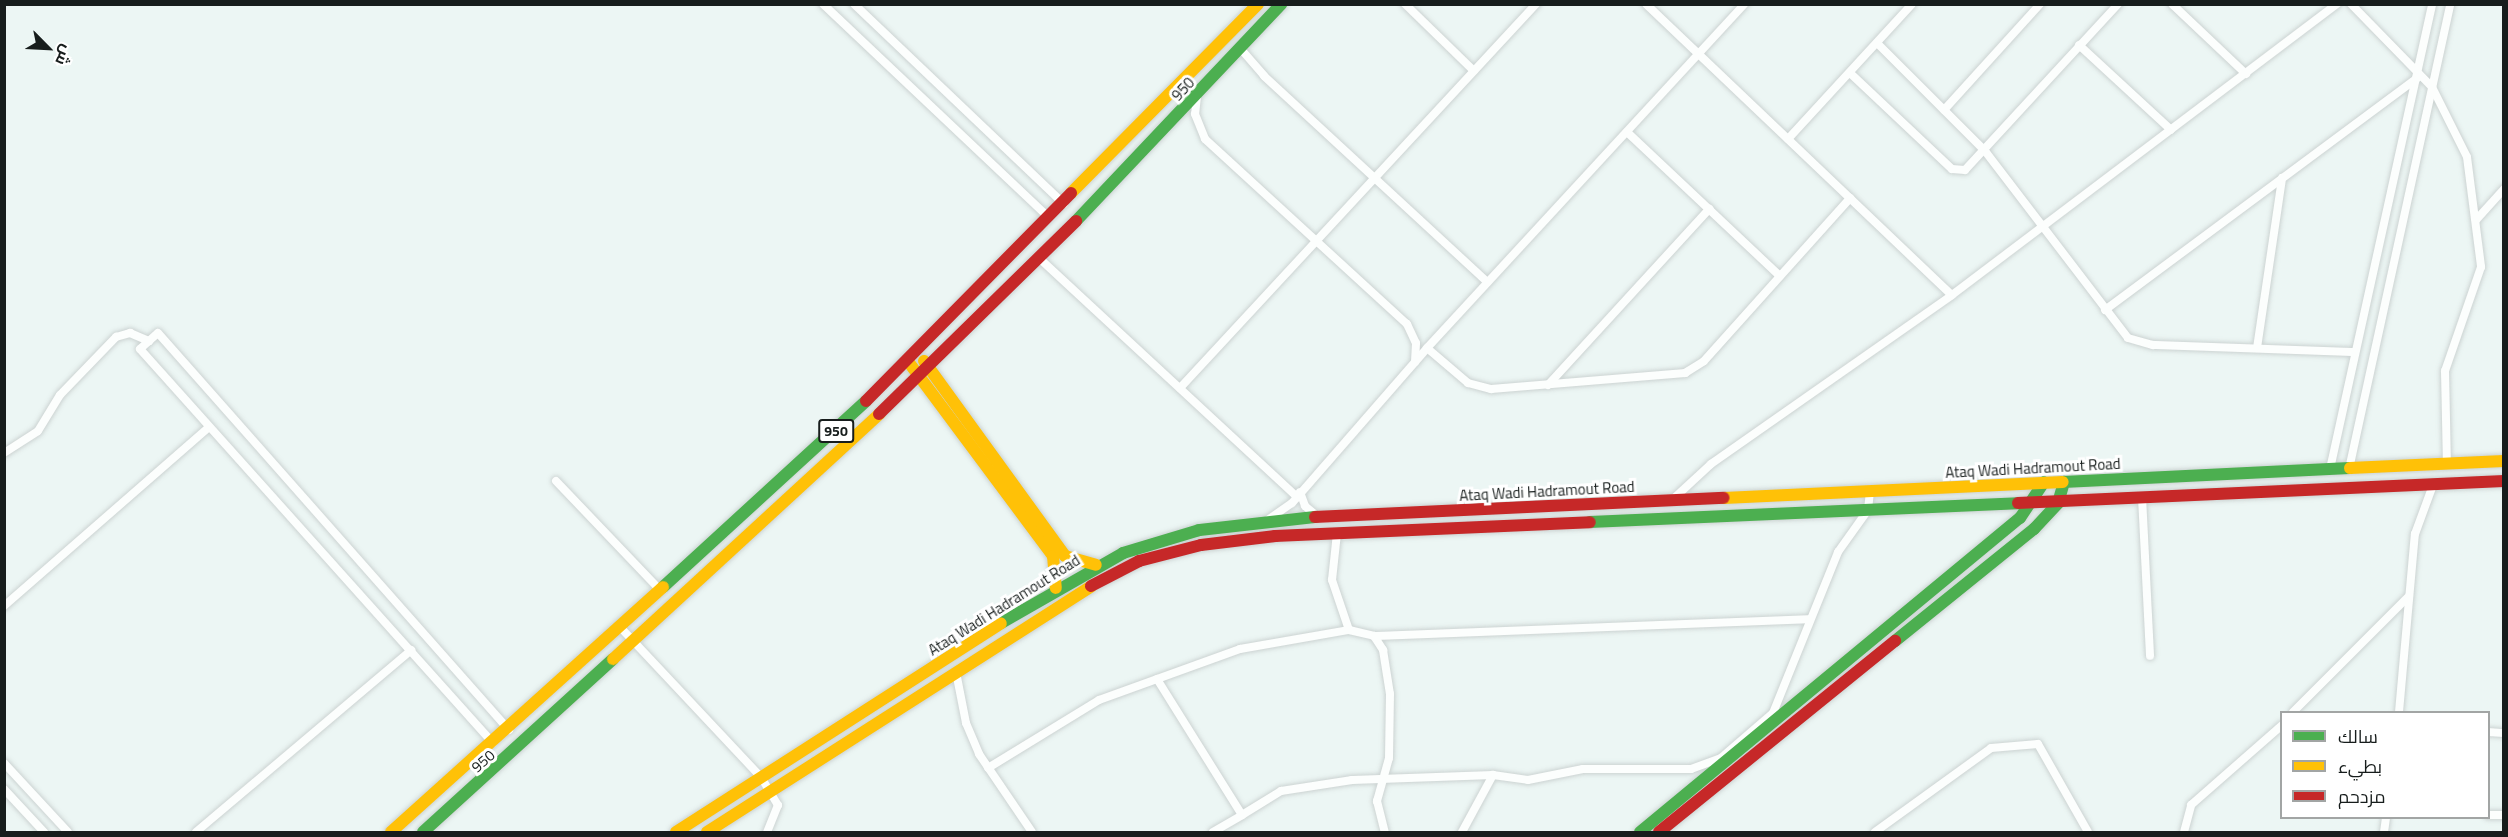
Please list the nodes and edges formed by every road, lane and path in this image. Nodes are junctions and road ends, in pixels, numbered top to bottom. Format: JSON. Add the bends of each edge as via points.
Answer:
{"nodes":[{"id":1,"x":823,"y":4,"type":"edge"},
{"id":2,"x":854,"y":4,"type":"edge"},
{"id":3,"x":1281,"y":4,"type":"edge"},
{"id":4,"x":1405,"y":4,"type":"edge"},
{"id":5,"x":1536,"y":4,"type":"edge"},
{"id":6,"x":1646,"y":4,"type":"edge"},
{"id":7,"x":1744,"y":4,"type":"edge"},
{"id":8,"x":1912,"y":4,"type":"edge"},
{"id":9,"x":2040,"y":4,"type":"edge"},
{"id":10,"x":2118,"y":4,"type":"edge"},
{"id":11,"x":2337,"y":4,"type":"edge"},
{"id":12,"x":2351,"y":4,"type":"edge"},
{"id":13,"x":2432,"y":4,"type":"edge"},
{"id":14,"x":2450,"y":4,"type":"edge"},
{"id":15,"x":2177,"y":6,"type":"edge"},
{"id":16,"x":1251,"y":7,"type":"edge"},
{"id":17,"x":1877,"y":43,"type":"junction"},
{"id":18,"x":2079,"y":45,"type":"junction"},
{"id":19,"x":1240,"y":48,"type":"junction"},
{"id":20,"x":1699,"y":54,"type":"junction"},
{"id":21,"x":1474,"y":71,"type":"junction"},
{"id":22,"x":1850,"y":73,"type":"junction"},
{"id":23,"x":2246,"y":74,"type":"junction"},
{"id":24,"x":2418,"y":75,"type":"junction"},
{"id":25,"x":2432,"y":87,"type":"junction"},
{"id":26,"x":1197,"y":96,"type":"junction"},
{"id":27,"x":1944,"y":110,"type":"junction"},
{"id":28,"x":2171,"y":130,"type":"junction"},
{"id":29,"x":1627,"y":132,"type":"junction"},
{"id":30,"x":1788,"y":139,"type":"junction"},
{"id":31,"x":1985,"y":151,"type":"junction"},
{"id":32,"x":1376,"y":177,"type":"junction"},
{"id":33,"x":2282,"y":178,"type":"junction"},
{"id":34,"x":2504,"y":189,"type":"edge"},
{"id":35,"x":1850,"y":198,"type":"junction"},
{"id":36,"x":1064,"y":204,"type":"junction"},
{"id":37,"x":1709,"y":209,"type":"junction"},
{"id":38,"x":1049,"y":218,"type":"junction"},
{"id":39,"x":2476,"y":220,"type":"junction"},
{"id":40,"x":2045,"y":225,"type":"junction"},
{"id":41,"x":1316,"y":241,"type":"junction"},
{"id":42,"x":1039,"y":258,"type":"junction"},
{"id":43,"x":1780,"y":276,"type":"junction"},
{"id":44,"x":1487,"y":282,"type":"junction"},
{"id":45,"x":1952,"y":295,"type":"junction"},
{"id":46,"x":2105,"y":310,"type":"junction"},
{"id":47,"x":149,"y":341,"type":"junction"},
{"id":48,"x":1427,"y":348,"type":"junction"},
{"id":49,"x":2257,"y":348,"type":"junction"},
{"id":50,"x":2355,"y":352,"type":"junction"},
{"id":51,"x":912,"y":356,"type":"junction"},
{"id":52,"x":1415,"y":362,"type":"junction"},
{"id":53,"x":923,"y":372,"type":"junction"},
{"id":54,"x":1548,"y":385,"type":"junction"},
{"id":55,"x":1180,"y":388,"type":"junction"},
{"id":56,"x":208,"y":428,"type":"junction"},
{"id":57,"x":4,"y":453,"type":"edge"},
{"id":58,"x":2504,"y":461,"type":"edge"},
{"id":59,"x":2443,"y":464,"type":"junction"},
{"id":60,"x":2426,"y":465,"type":"junction"},
{"id":61,"x":2330,"y":469,"type":"junction"},
{"id":62,"x":2349,"y":469,"type":"junction"},
{"id":63,"x":556,"y":481,"type":"dead end"},
{"id":64,"x":2504,"y":481,"type":"edge"},
{"id":65,"x":2044,"y":482,"type":"junction"},
{"id":66,"x":2064,"y":482,"type":"junction"},
{"id":67,"x":2433,"y":485,"type":"junction"},
{"id":68,"x":1870,"y":491,"type":"junction"},
{"id":69,"x":1298,"y":494,"type":"junction"},
{"id":70,"x":2142,"y":497,"type":"junction"},
{"id":71,"x":1672,"y":500,"type":"junction"},
{"id":72,"x":2058,"y":502,"type":"junction"},
{"id":73,"x":2034,"y":503,"type":"junction"},
{"id":74,"x":1868,"y":510,"type":"junction"},
{"id":75,"x":1318,"y":517,"type":"junction"},
{"id":76,"x":1265,"y":520,"type":"junction"},
{"id":77,"x":1184,"y":533,"type":"junction"},
{"id":78,"x":1337,"y":533,"type":"junction"},
{"id":79,"x":1188,"y":548,"type":"junction"},
{"id":80,"x":1097,"y":565,"type":"junction"},
{"id":81,"x":1056,"y":588,"type":"junction"},
{"id":82,"x":661,"y":591,"type":"junction"},
{"id":83,"x":2409,"y":596,"type":"junction"},
{"id":84,"x":4,"y":606,"type":"edge"},
{"id":85,"x":1810,"y":619,"type":"junction"},
{"id":86,"x":621,"y":628,"type":"junction"},
{"id":87,"x":1349,"y":630,"type":"junction"},
{"id":88,"x":1374,"y":636,"type":"junction"},
{"id":89,"x":634,"y":643,"type":"junction"},
{"id":90,"x":411,"y":650,"type":"junction"},
{"id":91,"x":2150,"y":656,"type":"dead end"},
{"id":92,"x":956,"y":672,"type":"junction"},
{"id":93,"x":1157,"y":679,"type":"junction"},
{"id":94,"x":2294,"y":711,"type":"edge"},
{"id":95,"x":2399,"y":711,"type":"edge"},
{"id":96,"x":2280,"y":727,"type":"edge"},
{"id":97,"x":509,"y":731,"type":"junction"},
{"id":98,"x":494,"y":743,"type":"junction"},
{"id":99,"x":4,"y":763,"type":"edge"},
{"id":100,"x":988,"y":768,"type":"junction"},
{"id":101,"x":1493,"y":775,"type":"junction"},
{"id":102,"x":761,"y":777,"type":"junction"},
{"id":103,"x":1384,"y":781,"type":"junction"},
{"id":104,"x":4,"y":789,"type":"edge"},
{"id":105,"x":771,"y":791,"type":"junction"},
{"id":106,"x":1242,"y":815,"type":"junction"},
{"id":107,"x":44,"y":832,"type":"edge"},
{"id":108,"x":68,"y":832,"type":"edge"},
{"id":109,"x":196,"y":832,"type":"edge"},
{"id":110,"x":391,"y":832,"type":"edge"},
{"id":111,"x":423,"y":832,"type":"edge"},
{"id":112,"x":676,"y":832,"type":"edge"},
{"id":113,"x":707,"y":832,"type":"edge"},
{"id":114,"x":767,"y":832,"type":"edge"},
{"id":115,"x":1032,"y":832,"type":"edge"},
{"id":116,"x":1213,"y":832,"type":"edge"},
{"id":117,"x":1385,"y":832,"type":"edge"},
{"id":118,"x":1462,"y":832,"type":"edge"},
{"id":119,"x":1640,"y":832,"type":"edge"},
{"id":120,"x":1659,"y":832,"type":"edge"},
{"id":121,"x":1875,"y":832,"type":"edge"},
{"id":122,"x":2088,"y":832,"type":"edge"},
{"id":123,"x":2184,"y":832,"type":"edge"}],
"edges":[{"from":1,"to":38,"type":"street"},
{"from":2,"to":36,"type":"street"},
{"from":3,"to":19,"type":"main road","name":"950","number":"950"},
{"from":4,"to":21,"type":"street"},
{"from":5,"to":21,"type":"street"},
{"from":6,"to":20,"type":"street"},
{"from":7,"to":20,"type":"street"},
{"from":8,"to":17,"type":"street"},
{"from":9,"to":27,"type":"street"},
{"from":10,"to":18,"type":"street"},
{"from":11,"to":23,"type":"street"},
{"from":12,"to":24,"type":"street"},
{"from":13,"to":24,"type":"street"},
{"from":14,"to":25,"type":"street"},
{"from":15,"to":23,"type":"street"},
{"from":16,"to":36,"type":"main road","number":"950"},
{"from":17,"to":22,"type":"street"},
{"from":17,"to":27,"type":"street"},
{"from":18,"to":28,"type":"street"},
{"from":18,"to":31,"type":"street"},
{"from":19,"to":26,"type":"main road","name":"950","number":"950"},
{"from":19,"to":32,"type":"street"},
{"from":20,"to":29,"type":"street"},
{"from":20,"to":30,"type":"street"},
{"from":21,"to":32,"type":"street"},
{"from":22,"to":30,"type":"street"},
{"from":22,"to":31,"type":"street","via":[[1952,169],[1968,168]]},
{"from":23,"to":28,"type":"street"},
{"from":24,"to":25,"type":"street"},
{"from":24,"to":33,"type":"street"},
{"from":24,"to":50,"type":"street"},
{"from":25,"to":39,"type":"street","via":[[2467,157]]},
{"from":25,"to":62,"type":"street"},
{"from":26,"to":41,"type":"street","via":[[1195,114],[1205,139]]},
{"from":26,"to":42,"type":"main road","name":"950","number":"950"},
{"from":27,"to":31,"type":"street"},
{"from":28,"to":40,"type":"street"},
{"from":29,"to":37,"type":"street"},
{"from":29,"to":44,"type":"street"},
{"from":30,"to":35,"type":"street"},
{"from":31,"to":40,"type":"street"},
{"from":32,"to":41,"type":"street"},
{"from":32,"to":44,"type":"street"},
{"from":33,"to":46,"type":"street"},
{"from":33,"to":49,"type":"street"},
{"from":34,"to":39,"type":"street"},
{"from":35,"to":43,"type":"street"},
{"from":35,"to":45,"type":"street"},
{"from":36,"to":38,"type":"main road","number":"950"},
{"from":37,"to":43,"type":"street"},
{"from":37,"to":54,"type":"street"},
{"from":38,"to":51,"type":"main road","number":"950"},
{"from":39,"to":59,"type":"street","via":[[2481,267],[2445,371]]},
{"from":40,"to":45,"type":"street"},
{"from":40,"to":46,"type":"street"},
{"from":41,"to":52,"type":"street","via":[[1407,324],[1416,343]]},
{"from":41,"to":55,"type":"street"},
{"from":42,"to":53,"type":"main road","name":"950","number":"950"},
{"from":42,"to":55,"type":"street"},
{"from":43,"to":54,"type":"street","via":[[1692,370]]},
{"from":44,"to":48,"type":"street"},
{"from":45,"to":71,"type":"street","via":[[1712,464]]},
{"from":46,"to":49,"type":"street","via":[[2123,334],[2141,343]]},
{"from":47,"to":56,"type":"street","via":[[140,349]]},
{"from":47,"to":57,"type":"street","via":[[130,333],[116,337],[60,394],[38,431]]},
{"from":47,"to":97,"type":"street","via":[[158,333]]},
{"from":48,"to":52,"type":"street"},
{"from":48,"to":54,"type":"street","via":[[1475,387]]},
{"from":49,"to":50,"type":"street"},
{"from":50,"to":61,"type":"street"},
{"from":51,"to":53,"type":"main road"},
{"from":51,"to":82,"type":"main road","number":"950"},
{"from":52,"to":69,"type":"street"},
{"from":53,"to":80,"type":"main road","via":[[1065,556],[1081,565]]},
{"from":53,"to":81,"type":"main road","via":[[1053,556]]},
{"from":53,"to":89,"type":"main road","name":"950","number":"950"},
{"from":55,"to":69,"type":"street"},
{"from":56,"to":84,"type":"street"},
{"from":56,"to":90,"type":"street"},
{"from":58,"to":59,"type":"main road","name":"Ataq Wadi Hadramout Road"},
{"from":59,"to":60,"type":"main road","name":"Ataq Wadi Hadramout Road"},
{"from":59,"to":67,"type":"main road"},
{"from":60,"to":62,"type":"main road","name":"Ataq Wadi Hadramout Road"},
{"from":60,"to":67,"type":"main road"},
{"from":61,"to":62,"type":"main road","name":"Ataq Wadi Hadramout Road"},
{"from":61,"to":66,"type":"main road","name":"Ataq Wadi Hadramout Road"},
{"from":63,"to":82,"type":"street"},
{"from":64,"to":67,"type":"main road","name":"Ataq Wadi Hadramout Road"},
{"from":65,"to":66,"type":"main road","name":"Ataq Wadi Hadramout Road"},
{"from":65,"to":68,"type":"main road","name":"Ataq Wadi Hadramout Road"},
{"from":65,"to":73,"type":"main road"},
{"from":66,"to":72,"type":"main road"},
{"from":67,"to":70,"type":"main road","name":"Ataq Wadi Hadramout Road"},
{"from":67,"to":83,"type":"street","via":[[2415,534]]},
{"from":68,"to":71,"type":"main road","name":"Ataq Wadi Hadramout Road"},
{"from":68,"to":74,"type":"street"},
{"from":69,"to":75,"type":"street"},
{"from":69,"to":76,"type":"street"},
{"from":70,"to":72,"type":"main road","name":"Ataq Wadi Hadramout Road"},
{"from":70,"to":91,"type":"street"},
{"from":71,"to":75,"type":"main road","name":"Ataq Wadi Hadramout Road"},
{"from":72,"to":73,"type":"main road","name":"Ataq Wadi Hadramout Road"},
{"from":72,"to":120,"type":"main road","via":[[2034,530]]},
{"from":73,"to":74,"type":"main road","name":"Ataq Wadi Hadramout Road"},
{"from":73,"to":119,"type":"main road"},
{"from":74,"to":78,"type":"main road","name":"Ataq Wadi Hadramout Road"},
{"from":74,"to":85,"type":"street","via":[[1838,552]]},
{"from":75,"to":76,"type":"main road","name":"Ataq Wadi Hadramout Road"},
{"from":76,"to":77,"type":"main road","name":"Ataq Wadi Hadramout Road"},
{"from":77,"to":79,"type":"main road"},
{"from":77,"to":80,"type":"main road","name":"Ataq Wadi Hadramout Road"},
{"from":78,"to":79,"type":"main road","name":"Ataq Wadi Hadramout Road"},
{"from":78,"to":87,"type":"street","via":[[1332,580]]},
{"from":79,"to":92,"type":"main road","name":"Ataq Wadi Hadramout Road","via":[[1139,561],[1096,582]]},
{"from":80,"to":81,"type":"main road","name":"Ataq Wadi Hadramout Road"},
{"from":81,"to":102,"type":"main road","name":"Ataq Wadi Hadramout Road"},
{"from":82,"to":86,"type":"main road","number":"950"},
{"from":83,"to":94,"type":"street"},
{"from":83,"to":95,"type":"street"},
{"from":85,"to":88,"type":"street"},
{"from":85,"to":101,"type":"street","via":[[1773,713],[1721,758],[1690,769],[1583,769],[1528,780]]},
{"from":86,"to":89,"type":"street"},
{"from":86,"to":97,"type":"main road","number":"950"},
{"from":87,"to":88,"type":"street"},
{"from":87,"to":93,"type":"street","via":[[1240,649]]},
{"from":88,"to":103,"type":"street","via":[[1383,650],[1389,694]]},
{"from":89,"to":102,"type":"street"},
{"from":89,"to":111,"type":"main road","name":"950","number":"950"},
{"from":90,"to":98,"type":"street"},
{"from":90,"to":109,"type":"street"},
{"from":92,"to":100,"type":"street","via":[[966,723]]},
{"from":92,"to":105,"type":"main road","name":"Ataq Wadi Hadramout Road"},
{"from":93,"to":100,"type":"street","via":[[1099,700]]},
{"from":93,"to":106,"type":"street"},
{"from":96,"to":123,"type":"street","via":[[2191,805]]},
{"from":97,"to":98,"type":"main road","number":"950"},
{"from":98,"to":110,"type":"main road","number":"950"},
{"from":99,"to":108,"type":"street"},
{"from":100,"to":115,"type":"street"},
{"from":101,"to":103,"type":"street"},
{"from":101,"to":118,"type":"street"},
{"from":102,"to":105,"type":"street"},
{"from":102,"to":112,"type":"main road","name":"Ataq Wadi Hadramout Road"},
{"from":103,"to":106,"type":"street","via":[[1300,786]]},
{"from":103,"to":117,"type":"street","via":[[1377,810]]},
{"from":104,"to":107,"type":"street"},
{"from":105,"to":113,"type":"main road","name":"Ataq Wadi Hadramout Road"},
{"from":105,"to":114,"type":"street","via":[[778,805]]},
{"from":106,"to":116,"type":"street"},
{"from":121,"to":122,"type":"street","via":[[1991,748],[2038,744]]}]}
